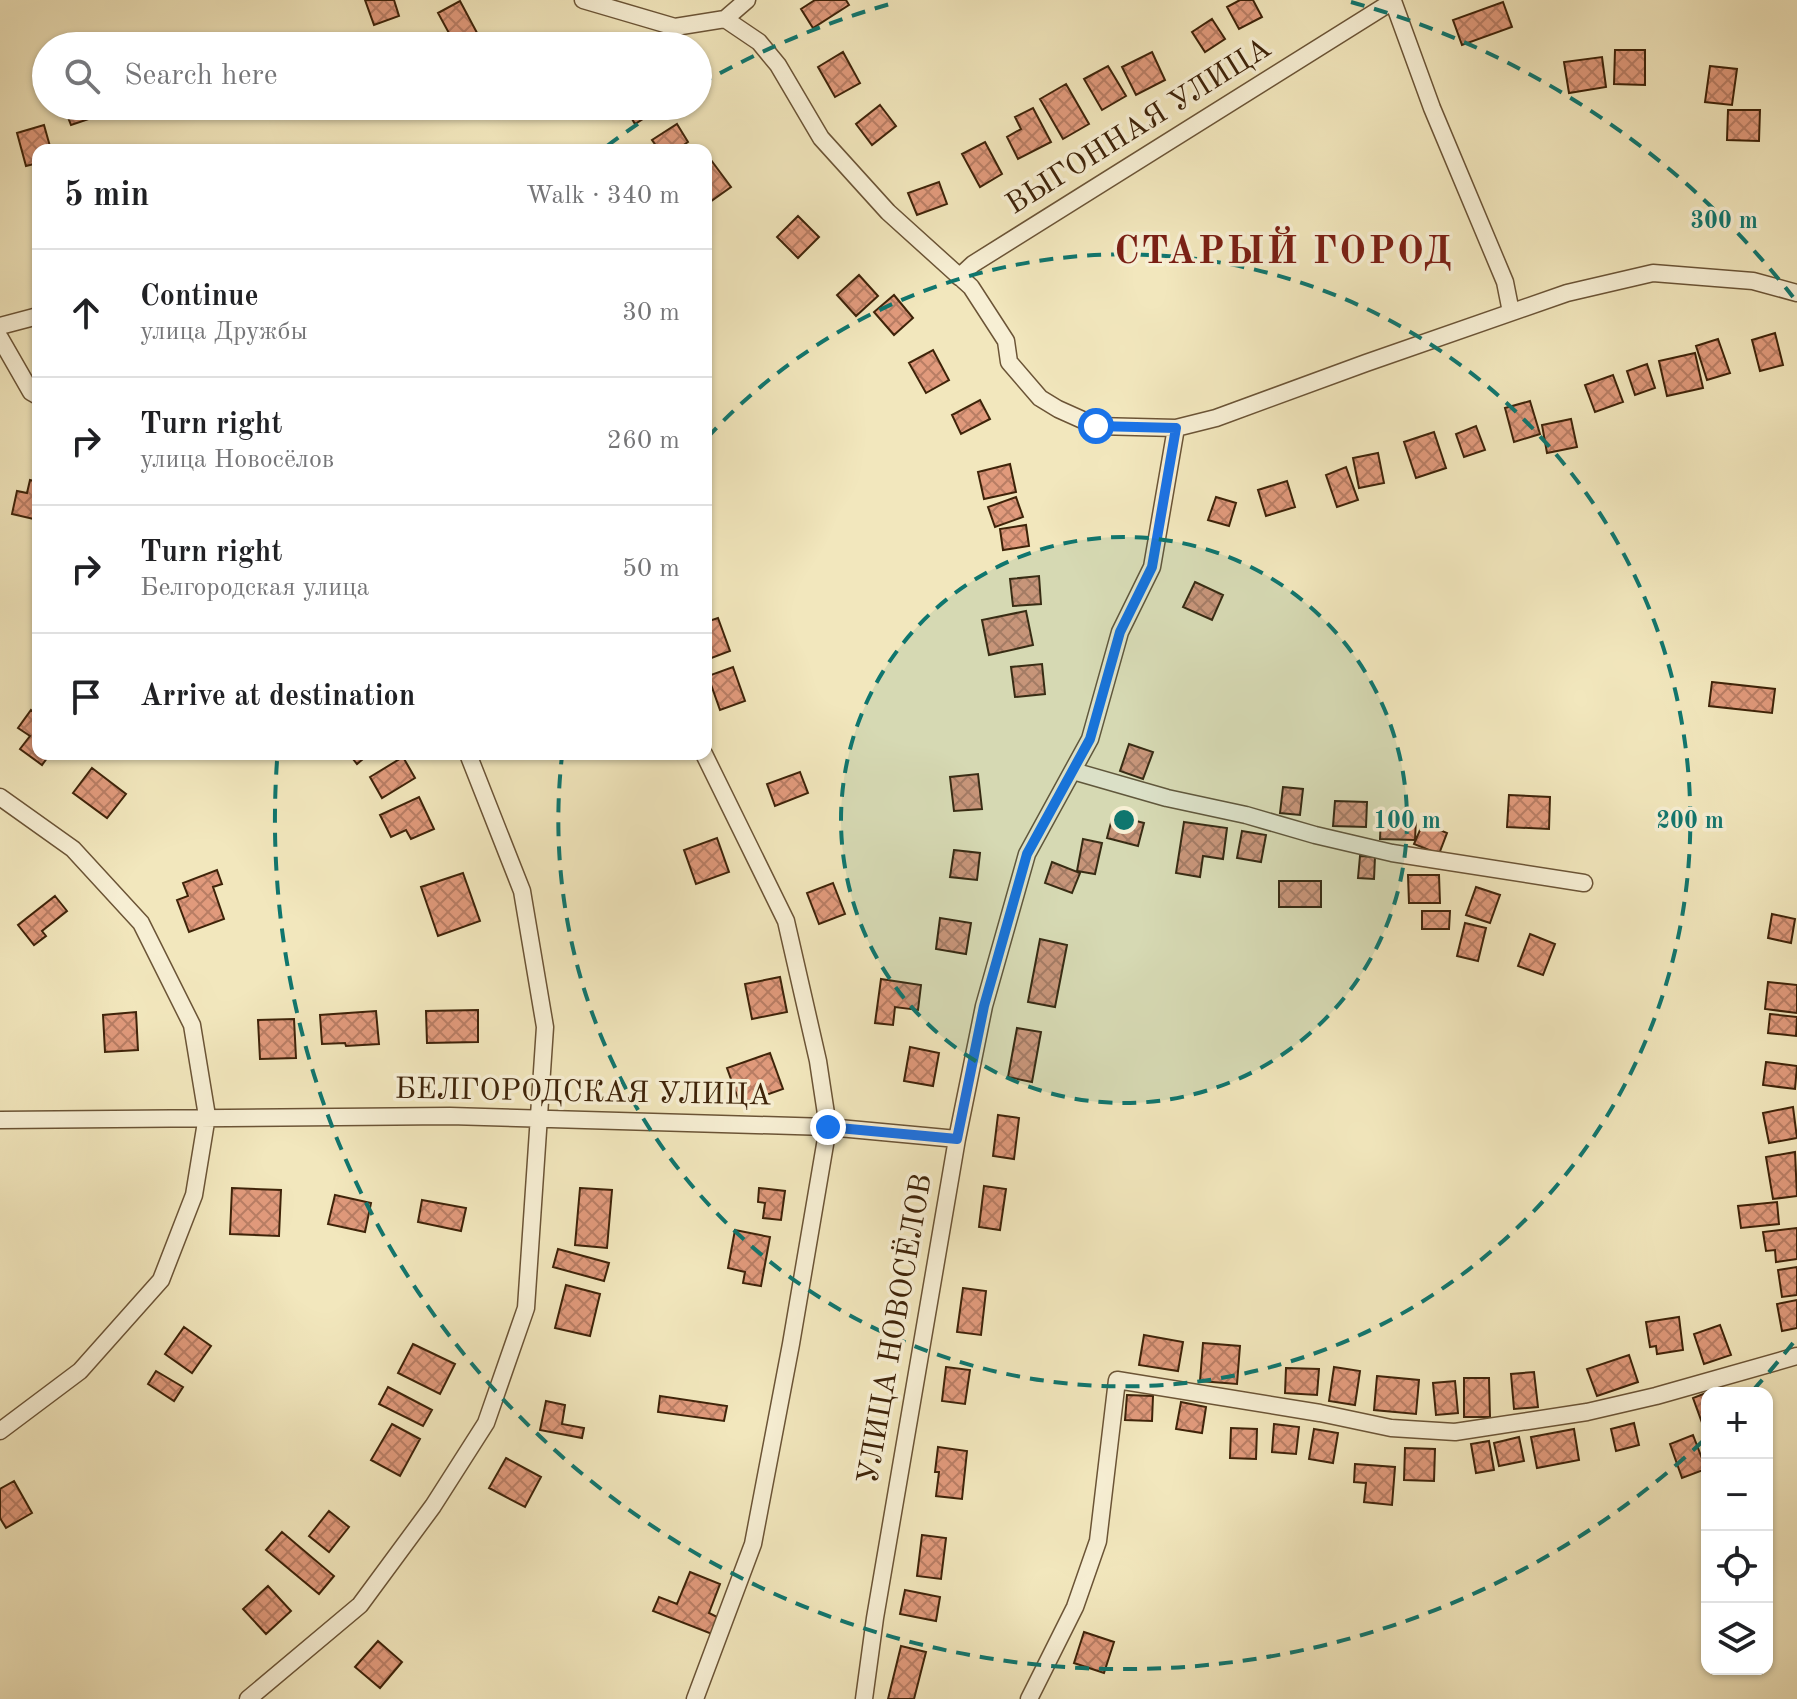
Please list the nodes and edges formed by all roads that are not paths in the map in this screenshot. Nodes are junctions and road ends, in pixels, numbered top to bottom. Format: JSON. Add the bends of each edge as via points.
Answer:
{"nodes":[{"id":1,"x":583,"y":0,"type":"edge"},
{"id":2,"x":747,"y":0,"type":"edge"},
{"id":3,"x":725,"y":19,"type":"junction"},
{"id":4,"x":959,"y":277,"type":"junction"},
{"id":5,"x":1797,"y":293,"type":"edge"},
{"id":6,"x":1511,"y":312,"type":"junction"},
{"id":7,"x":32,"y":318,"type":"edge"},
{"id":8,"x":0,"y":326,"type":"edge"},
{"id":9,"x":0,"y":338,"type":"edge"},
{"id":10,"x":32,"y":393,"type":"edge"},
{"id":11,"x":1176,"y":428,"type":"junction"},
{"id":12,"x":470,"y":760,"type":"edge"},
{"id":13,"x":707,"y":760,"type":"edge"},
{"id":14,"x":1073,"y":771,"type":"junction"},
{"id":15,"x":0,"y":797,"type":"edge"},
{"id":16,"x":1584,"y":883,"type":"dead end"},
{"id":17,"x":207,"y":1116,"type":"junction"},
{"id":18,"x":540,"y":1119,"type":"junction"},
{"id":19,"x":0,"y":1120,"type":"edge"},
{"id":20,"x":828,"y":1127,"type":"junction"},
{"id":21,"x":957,"y":1139,"type":"junction"},
{"id":22,"x":1797,"y":1356,"type":"edge"},
{"id":23,"x":0,"y":1431,"type":"edge"},
{"id":24,"x":248,"y":1699,"type":"edge"},
{"id":25,"x":695,"y":1699,"type":"edge"},
{"id":26,"x":864,"y":1699,"type":"edge"},
{"id":27,"x":1029,"y":1699,"type":"edge"}],
"edges":[{"from":1,"to":3,"type":"street","via":[[675,27]]},
{"from":2,"to":3,"type":"street"},
{"from":3,"to":4,"type":"street","via":[[759,42],[821,138],[888,212]]},
{"from":4,"to":6,"type":"street","name":"ВЫГОННАЯ УЛИЦА","via":[[1393,1],[1505,282]]},
{"from":4,"to":11,"type":"street","via":[[981,300],[1006,341],[1009,362],[1040,398],[1096,426]]},
{"from":5,"to":6,"type":"street","via":[[1753,281],[1653,273]]},
{"from":6,"to":11,"type":"street"},
{"from":7,"to":8,"type":"street"},
{"from":9,"to":10,"type":"street"},
{"from":11,"to":14,"type":"street","name":"УЛИЦА НОВОСЁЛОВ","via":[[1152,567],[1120,632],[1090,739]]},
{"from":12,"to":18,"type":"street","via":[[522,891],[545,1027]]},
{"from":13,"to":20,"type":"street","via":[[786,921]]},
{"from":14,"to":16,"type":"street","via":[[1392,853]]},
{"from":14,"to":21,"type":"street","name":"УЛИЦА НОВОСЁЛОВ","via":[[1027,854],[984,1006]]},
{"from":15,"to":17,"type":"street","via":[[73,849],[141,923],[192,1025]]},
{"from":17,"to":18,"type":"street","name":"БЕЛГОРОДСКАЯ УЛИЦА"},
{"from":17,"to":19,"type":"street","name":"БЕЛГОРОДСКАЯ УЛИЦА"},
{"from":17,"to":23,"type":"street","via":[[194,1195],[161,1280],[80,1371]]},
{"from":18,"to":20,"type":"street","name":"БЕЛГОРОДСКАЯ УЛИЦА"},
{"from":18,"to":24,"type":"street","via":[[526,1308],[486,1423],[360,1605]]},
{"from":20,"to":21,"type":"street","name":"БЕЛГОРОДСКАЯ УЛИЦА"},
{"from":20,"to":25,"type":"street","via":[[753,1544]]},
{"from":21,"to":26,"type":"street","name":"УЛИЦА НОВОСЁЛОВ"},
{"from":22,"to":27,"type":"street","via":[[1587,1412],[1455,1432],[1391,1428],[1117,1380],[1098,1541],[1075,1607]]}]}
